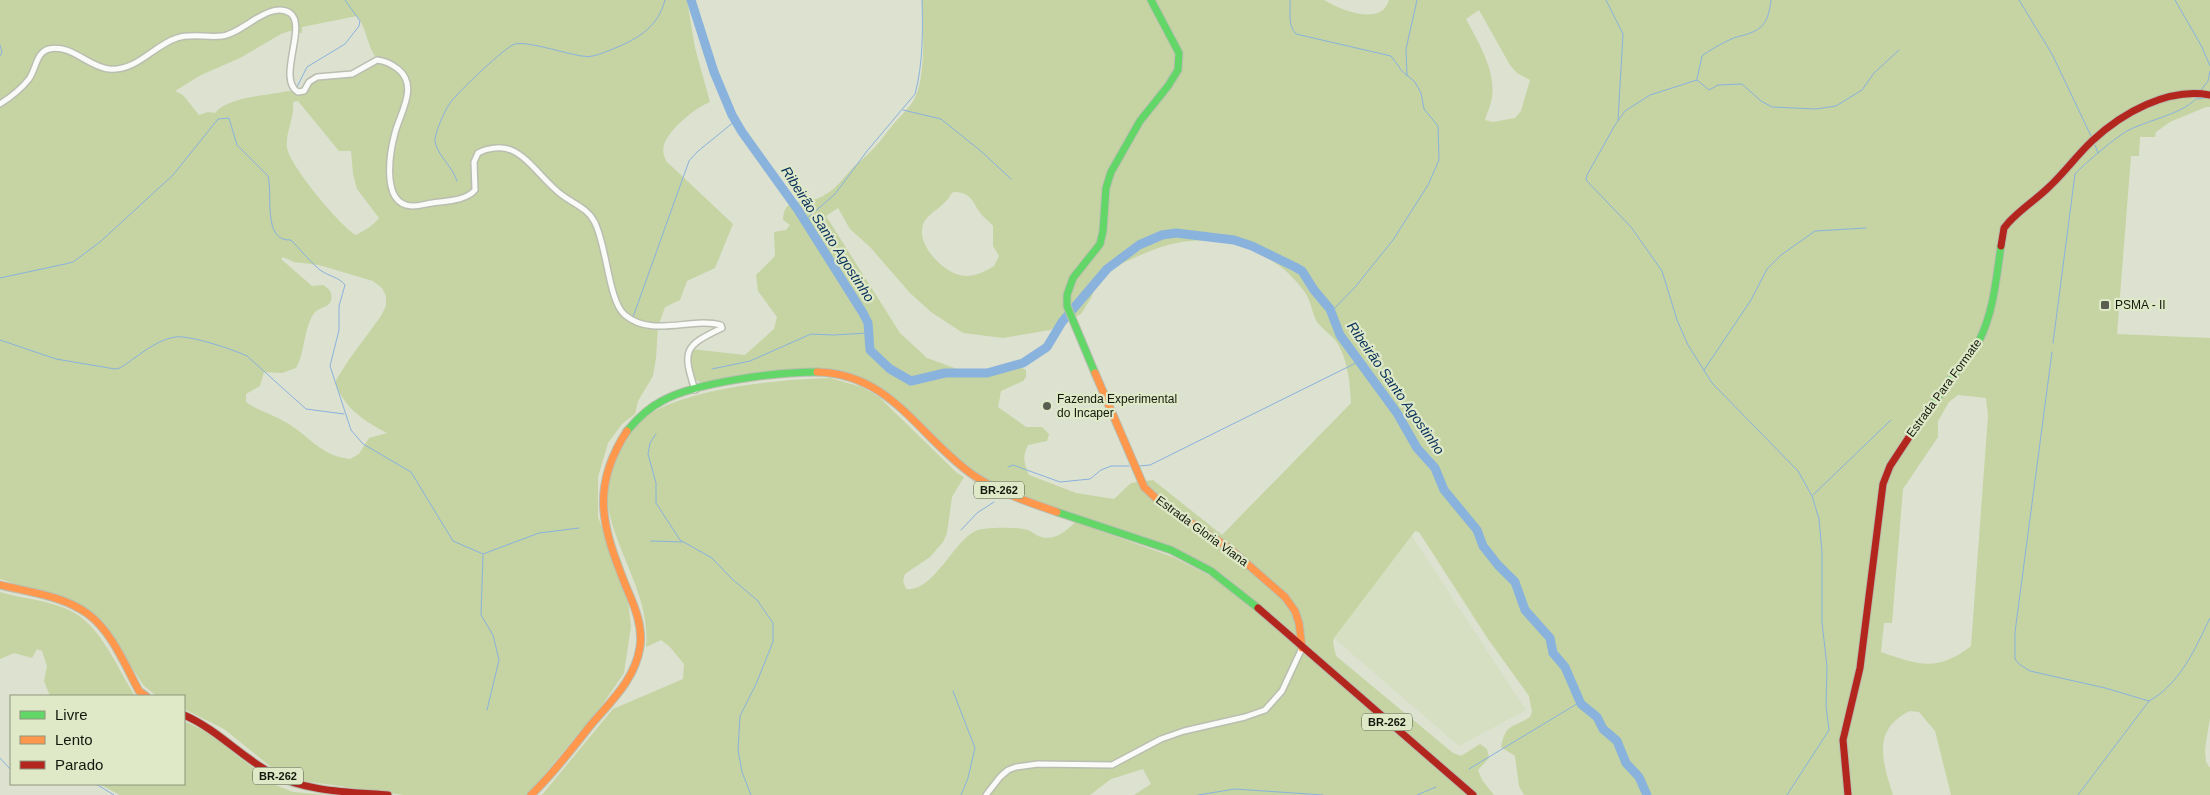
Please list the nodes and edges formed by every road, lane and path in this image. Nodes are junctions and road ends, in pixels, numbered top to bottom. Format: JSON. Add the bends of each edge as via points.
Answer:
{"nodes":[{"id":1,"x":1151,"y":0,"type":"edge"},
{"id":2,"x":2209,"y":94,"type":"edge"},
{"id":3,"x":0,"y":104,"type":"edge"},
{"id":4,"x":695,"y":390,"type":"junction"},
{"id":5,"x":0,"y":585,"type":"edge"},
{"id":6,"x":1302,"y":648,"type":"junction"},
{"id":7,"x":145,"y":695,"type":"edge"},
{"id":8,"x":185,"y":715,"type":"edge"},
{"id":9,"x":388,"y":795,"type":"edge"},
{"id":10,"x":532,"y":795,"type":"edge"},
{"id":11,"x":986,"y":795,"type":"edge"},
{"id":12,"x":1473,"y":795,"type":"edge"},
{"id":13,"x":1848,"y":795,"type":"edge"}],
"edges":[{"from":1,"to":6,"type":"main road","name":"Estrada Gloria Viana","via":[[1180,63],[1172,79],[1138,122],[1108,180],[1101,242],[1071,280],[1067,294],[1070,312],[1144,486],[1160,502],[1229,548],[1286,598],[1299,623]]},
{"from":2,"to":13,"type":"main road","name":"Estrada Para Formate","via":[[2179,93],[2107,128],[2049,186],[2012,216],[2004,228],[1987,325],[1979,341],[1911,432],[1883,484],[1860,668],[1843,740]]},
{"from":3,"to":4,"type":"street","via":[[24,85],[32,75],[39,55],[49,49],[72,52],[98,66],[112,69],[131,65],[180,37],[228,36],[263,12],[288,11],[295,27],[290,76],[292,87],[298,92],[304,91],[317,77],[352,74],[377,60],[388,62],[402,72],[408,91],[394,134],[390,165],[392,193],[399,202],[411,206],[466,197],[475,190],[473,169],[476,154],[485,149],[512,150],[562,196],[586,210],[601,239],[614,294],[623,314],[637,321],[659,325],[721,325],[722,328],[697,340],[688,352],[687,363]]},
{"from":4,"to":6,"type":"main road","number":"BR-262","via":[[813,372],[835,373],[868,383],[897,403],[977,478],[1003,491],[1138,537],[1193,560],[1237,589]]},
{"from":4,"to":10,"type":"main road","number":"BR-262","via":[[665,399],[635,420],[614,456],[601,510],[609,544],[633,602],[641,646],[625,686]]},
{"from":5,"to":7,"type":"main road","via":[[66,604],[88,614],[109,639]]},
{"from":6,"to":11,"type":"street","via":[[1282,691],[1264,710],[1161,739],[1112,765],[1023,765],[1008,770]]},
{"from":6,"to":12,"type":"main road","number":"BR-262"},
{"from":8,"to":9,"type":"main road","number":"BR-262","via":[[204,724],[270,773],[307,786]]}]}
